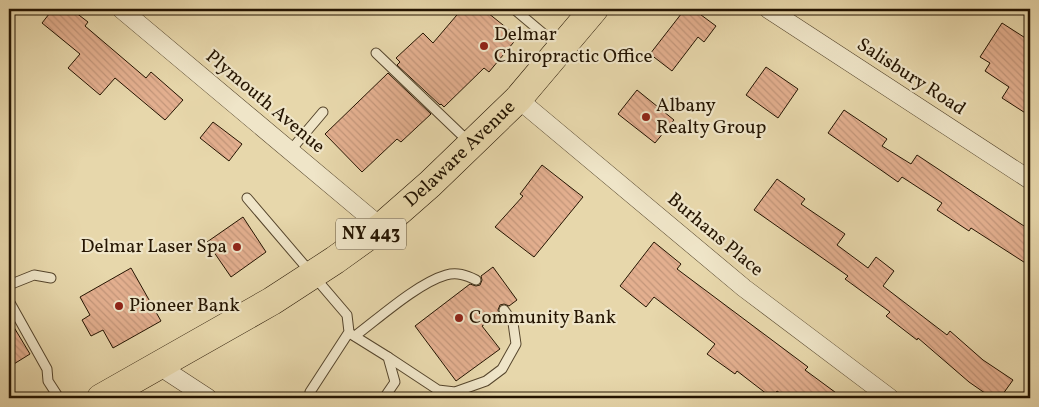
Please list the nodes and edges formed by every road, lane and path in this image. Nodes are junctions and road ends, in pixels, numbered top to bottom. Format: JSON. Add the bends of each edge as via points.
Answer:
{"nodes":[{"id":1,"x":121,"y":9,"type":"edge"},
{"id":2,"x":514,"y":9,"type":"edge"},
{"id":3,"x":593,"y":9,"type":"edge"},
{"id":4,"x":768,"y":9,"type":"edge"},
{"id":5,"x":561,"y":48,"type":"junction"},
{"id":6,"x":376,"y":53,"type":"dead end"},
{"id":7,"x":518,"y":99,"type":"junction"},
{"id":8,"x":323,"y":112,"type":"dead end"},
{"id":9,"x":471,"y":144,"type":"junction"},
{"id":10,"x":290,"y":151,"type":"junction"},
{"id":11,"x":1030,"y":180,"type":"edge"},
{"id":12,"x":247,"y":198,"type":"dead end"},
{"id":13,"x":381,"y":227,"type":"junction"},
{"id":14,"x":312,"y":275,"type":"junction"},
{"id":15,"x":51,"y":278,"type":"dead end"},
{"id":16,"x":476,"y":280,"type":"dead end"},
{"id":17,"x":9,"y":285,"type":"edge"},
{"id":18,"x":9,"y":301,"type":"edge"},
{"id":19,"x":504,"y":310,"type":"dead end"},
{"id":20,"x":352,"y":334,"type":"junction"},
{"id":21,"x":388,"y":357,"type":"junction"},
{"id":22,"x":159,"y":366,"type":"junction"},
{"id":23,"x":59,"y":398,"type":"edge"},
{"id":24,"x":101,"y":398,"type":"edge"},
{"id":25,"x":208,"y":398,"type":"edge"},
{"id":26,"x":313,"y":398,"type":"edge"},
{"id":27,"x":384,"y":398,"type":"edge"},
{"id":28,"x":890,"y":398,"type":"edge"}],
"edges":[{"from":1,"to":10,"type":"street","name":"Plymouth Avenue"},
{"from":2,"to":5,"type":"lane"},
{"from":3,"to":5,"type":"main road","name":"Delaware Avenue","number":"NY 443"},
{"from":4,"to":11,"type":"street","name":"Salisbury Road"},
{"from":5,"to":7,"type":"main road","name":"Delaware Avenue","number":"NY 443"},
{"from":6,"to":9,"type":"lane"},
{"from":7,"to":9,"type":"main road","name":"Delaware Avenue","number":"NY 443"},
{"from":7,"to":28,"type":"street","name":"Burhans Place","via":[[744,288]]},
{"from":8,"to":10,"type":"lane"},
{"from":9,"to":13,"type":"main road","name":"Delaware Avenue","number":"NY 443"},
{"from":10,"to":13,"type":"street","name":"Plymouth Avenue"},
{"from":12,"to":14,"type":"lane"},
{"from":13,"to":14,"type":"main road","name":"Delaware Avenue","number":"NY 443"},
{"from":14,"to":20,"type":"lane","via":[[347,315]]},
{"from":14,"to":22,"type":"main road","name":"Delaware Avenue","number":"NY 443"},
{"from":15,"to":17,"type":"lane","via":[[34,275]]},
{"from":16,"to":20,"type":"lane","via":[[464,274],[446,275],[422,286]]},
{"from":18,"to":23,"type":"lane","via":[[47,369],[48,381]]},
{"from":19,"to":21,"type":"lane","via":[[513,323],[516,344],[502,368],[486,381],[455,392],[438,390]]},
{"from":20,"to":21,"type":"lane"},
{"from":20,"to":26,"type":"lane","via":[[310,392]]},
{"from":21,"to":27,"type":"lane","via":[[394,382]]},
{"from":22,"to":24,"type":"main road","name":"Delaware Avenue","number":"NY 443"},
{"from":22,"to":25,"type":"street"}]}
